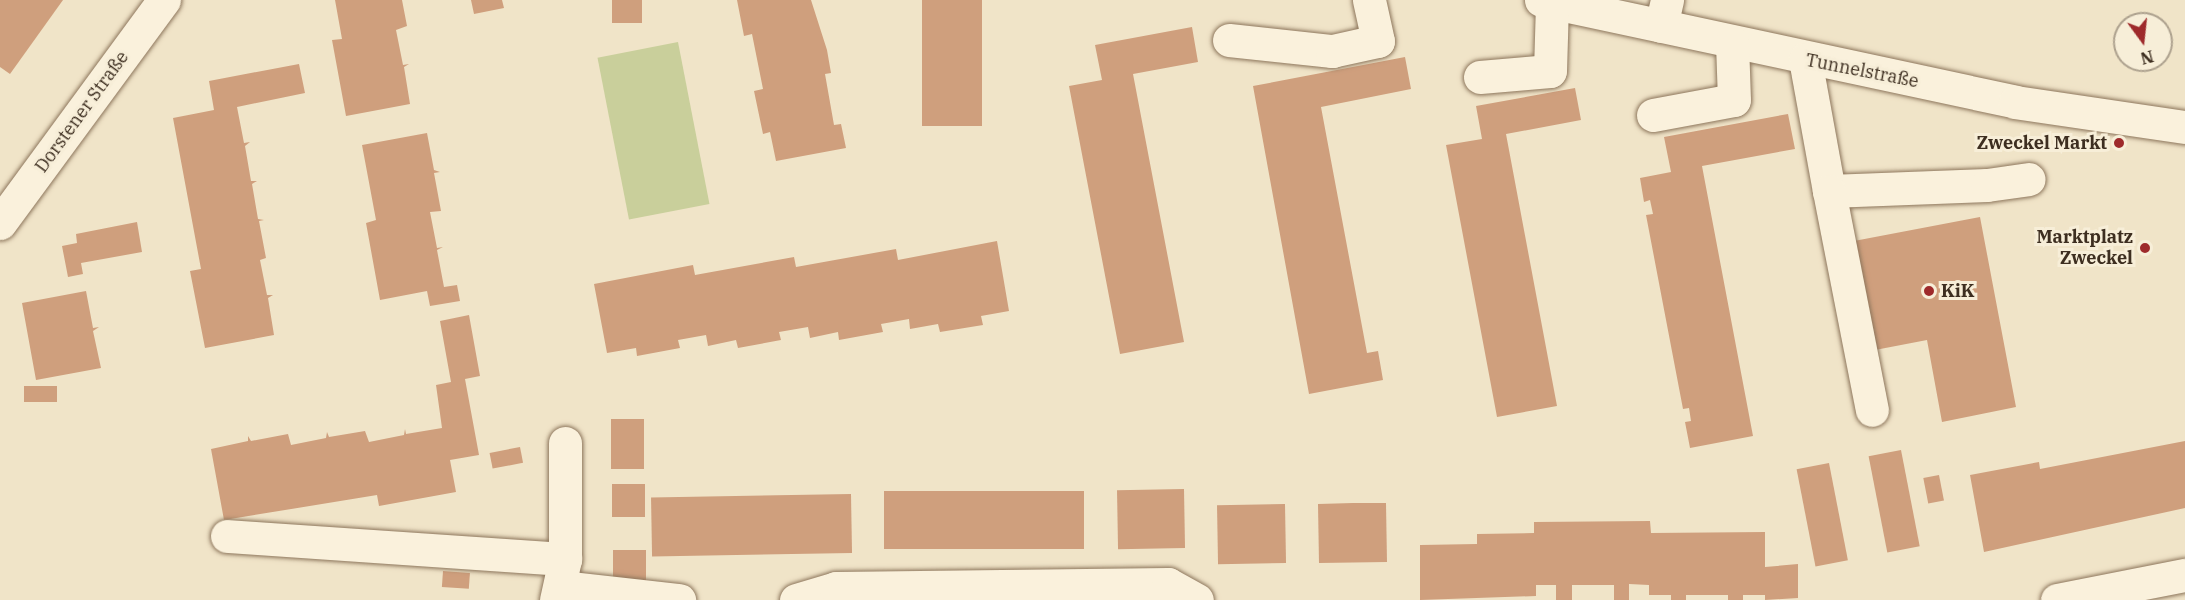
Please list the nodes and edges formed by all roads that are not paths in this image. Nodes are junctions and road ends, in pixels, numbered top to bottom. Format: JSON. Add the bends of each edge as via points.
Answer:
{"nodes":[{"id":1,"x":164,"y":0,"type":"edge"},
{"id":2,"x":1369,"y":0,"type":"edge"},
{"id":3,"x":1546,"y":1,"type":"edge"},
{"id":4,"x":1664,"y":13,"type":"edge"},
{"id":5,"x":1229,"y":40,"type":"dead end"},
{"id":6,"x":1732,"y":42,"type":"junction"},
{"id":7,"x":1805,"y":59,"type":"junction"},
{"id":8,"x":1480,"y":76,"type":"dead end"},
{"id":9,"x":1653,"y":115,"type":"dead end"},
{"id":10,"x":2185,"y":127,"type":"edge"},
{"id":11,"x":2029,"y":178,"type":"dead end"},
{"id":12,"x":1829,"y":190,"type":"junction"},
{"id":13,"x":0,"y":223,"type":"edge"},
{"id":14,"x":1872,"y":410,"type":"dead end"},
{"id":15,"x":565,"y":443,"type":"dead end"},
{"id":16,"x":227,"y":536,"type":"dead end"},
{"id":17,"x":2185,"y":575,"type":"edge"},
{"id":18,"x":561,"y":582,"type":"edge"},
{"id":19,"x":679,"y":600,"type":"edge"},
{"id":20,"x":796,"y":600,"type":"edge"},
{"id":21,"x":1197,"y":600,"type":"edge"},
{"id":22,"x":2057,"y":600,"type":"edge"}],
"edges":[{"from":1,"to":13,"type":"street","name":"Dorstener Straße"},
{"from":2,"to":5,"type":"street","via":[[1378,41],[1332,51]]},
{"from":3,"to":4,"type":"street","name":"Tunnelstraße"},
{"from":3,"to":8,"type":"street","via":[[1550,71]]},
{"from":4,"to":6,"type":"street","name":"Tunnelstraße"},
{"from":6,"to":7,"type":"street","name":"Tunnelstraße"},
{"from":6,"to":9,"type":"street","via":[[1734,100]]},
{"from":7,"to":10,"type":"street","name":"Tunnelstraße","via":[[2015,102]]},
{"from":7,"to":12,"type":"street"},
{"from":11,"to":12,"type":"street","via":[[1987,185]]},
{"from":12,"to":14,"type":"street"},
{"from":15,"to":18,"type":"street"},
{"from":16,"to":18,"type":"street"},
{"from":17,"to":22,"type":"street"},
{"from":18,"to":19,"type":"street"},
{"from":20,"to":21,"type":"street","via":[[836,588],[1168,584]]}]}
